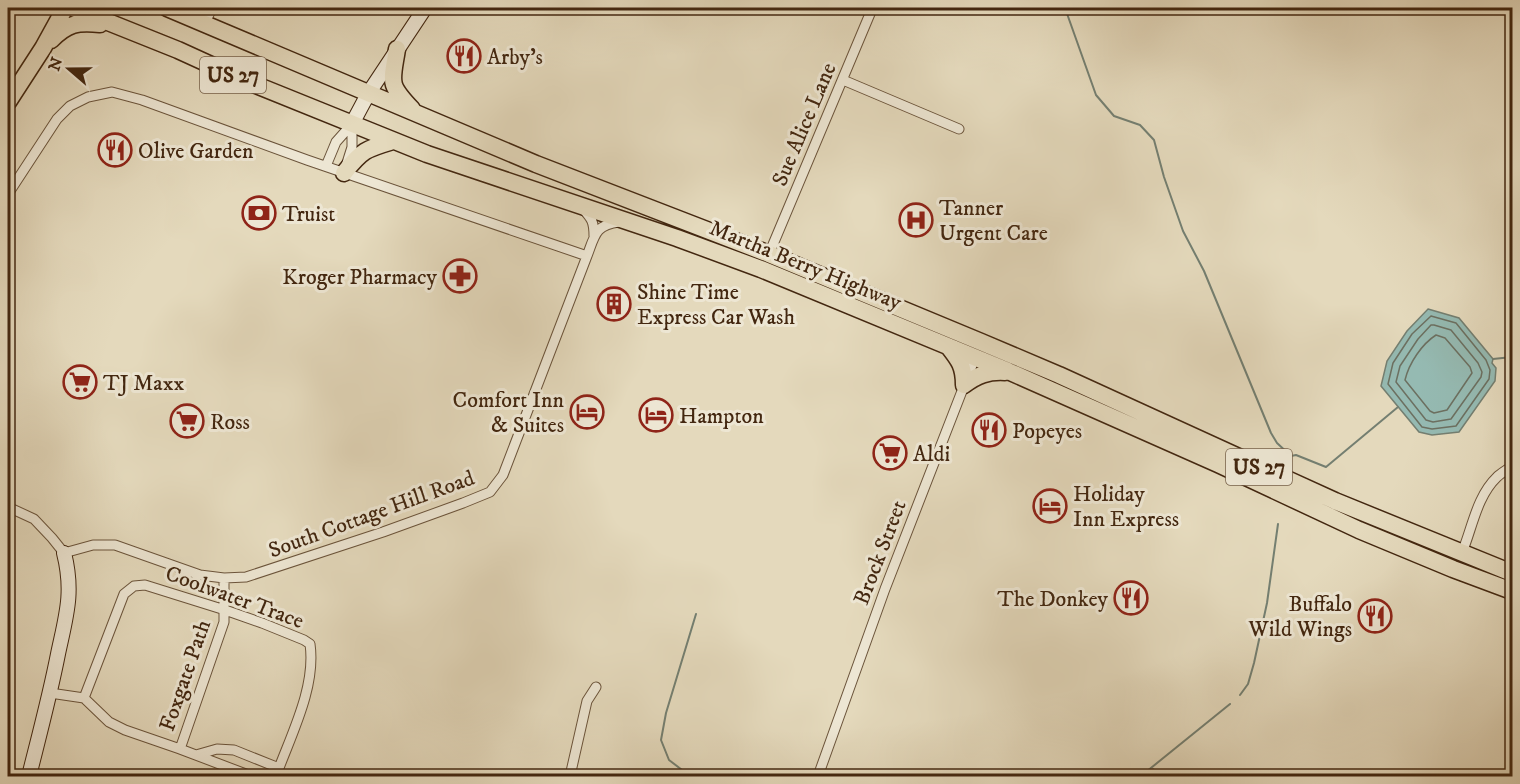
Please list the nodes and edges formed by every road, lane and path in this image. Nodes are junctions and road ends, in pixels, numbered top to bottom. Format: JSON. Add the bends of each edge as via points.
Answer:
{"nodes":[{"id":1,"x":65,"y":8,"type":"edge"},
{"id":2,"x":73,"y":8,"type":"edge"},
{"id":3,"x":167,"y":8,"type":"edge"},
{"id":4,"x":212,"y":8,"type":"edge"},
{"id":5,"x":425,"y":8,"type":"edge"},
{"id":6,"x":872,"y":9,"type":"dead end"},
{"id":7,"x":205,"y":23,"type":"junction"},
{"id":8,"x":113,"y":25,"type":"junction"},
{"id":9,"x":43,"y":48,"type":"junction"},
{"id":10,"x":397,"y":49,"type":"junction"},
{"id":11,"x":843,"y":80,"type":"junction"},
{"id":12,"x":368,"y":94,"type":"junction"},
{"id":13,"x":8,"y":102,"type":"edge"},
{"id":14,"x":417,"y":113,"type":"junction"},
{"id":15,"x":352,"y":124,"type":"junction"},
{"id":16,"x":959,"y":129,"type":"dead end"},
{"id":17,"x":393,"y":141,"type":"junction"},
{"id":18,"x":326,"y":166,"type":"junction"},
{"id":19,"x":344,"y":173,"type":"junction"},
{"id":20,"x":8,"y":194,"type":"edge"},
{"id":21,"x":580,"y":206,"type":"junction"},
{"id":22,"x":627,"y":221,"type":"junction"},
{"id":23,"x":594,"y":238,"type":"junction"},
{"id":24,"x":769,"y":254,"type":"junction"},
{"id":25,"x":587,"y":256,"type":"junction"},
{"id":26,"x":761,"y":269,"type":"junction"},
{"id":27,"x":947,"y":345,"type":"junction"},
{"id":28,"x":978,"y":349,"type":"junction"},
{"id":29,"x":1012,"y":373,"type":"junction"},
{"id":30,"x":964,"y":385,"type":"junction"},
{"id":31,"x":1512,"y":466,"type":"edge"},
{"id":32,"x":8,"y":507,"type":"edge"},
{"id":33,"x":64,"y":553,"type":"junction"},
{"id":34,"x":1462,"y":553,"type":"junction"},
{"id":35,"x":1453,"y":569,"type":"junction"},
{"id":36,"x":1512,"y":573,"type":"edge"},
{"id":37,"x":224,"y":578,"type":"junction"},
{"id":38,"x":1512,"y":591,"type":"edge"},
{"id":39,"x":225,"y":610,"type":"junction"},
{"id":40,"x":596,"y":687,"type":"dead end"},
{"id":41,"x":50,"y":693,"type":"junction"},
{"id":42,"x":84,"y":698,"type":"junction"},
{"id":43,"x":180,"y":749,"type":"junction"},
{"id":44,"x":196,"y":755,"type":"junction"},
{"id":45,"x":278,"y":772,"type":"edge"},
{"id":46,"x":29,"y":777,"type":"edge"},
{"id":47,"x":251,"y":777,"type":"edge"},
{"id":48,"x":570,"y":777,"type":"edge"},
{"id":49,"x":818,"y":777,"type":"edge"}],
"edges":[{"from":1,"to":9,"type":"highway"},
{"from":2,"to":8,"type":"highway","name":"Martha Berry Highway","number":"US 27"},
{"from":3,"to":7,"type":"highway","name":"Martha Berry Highway","number":"US 27"},
{"from":4,"to":7,"type":"street"},
{"from":5,"to":10,"type":"street"},
{"from":6,"to":11,"type":"street","name":"Sue Alice Lane"},
{"from":7,"to":12,"type":"highway","name":"Martha Berry Highway","number":"US 27"},
{"from":8,"to":9,"type":"highway","via":[[74,24]]},
{"from":8,"to":15,"type":"highway","name":"Martha Berry Highway","number":"US 27"},
{"from":9,"to":13,"type":"highway"},
{"from":10,"to":12,"type":"street"},
{"from":10,"to":14,"type":"highway","via":[[394,88]]},
{"from":11,"to":16,"type":"street"},
{"from":11,"to":24,"type":"street","name":"Sue Alice Lane"},
{"from":12,"to":14,"type":"highway","name":"Martha Berry Highway","number":"US 27"},
{"from":12,"to":15,"type":"street"},
{"from":14,"to":24,"type":"highway","name":"Martha Berry Highway","number":"US 27","via":[[536,164]]},
{"from":15,"to":17,"type":"highway","name":"Martha Berry Highway","number":"US 27"},
{"from":15,"to":18,"type":"street","via":[[336,141]]},
{"from":15,"to":19,"type":"street","via":[[352,147]]},
{"from":17,"to":19,"type":"highway","via":[[357,156]]},
{"from":17,"to":21,"type":"highway","name":"Martha Berry Highway","number":"US 27"},
{"from":18,"to":19,"type":"street"},
{"from":18,"to":20,"type":"street","via":[[112,92],[70,106],[57,119]]},
{"from":19,"to":25,"type":"street"},
{"from":21,"to":22,"type":"highway","name":"Martha Berry Highway","number":"US 27"},
{"from":21,"to":23,"type":"street","via":[[594,224]]},
{"from":22,"to":23,"type":"street","via":[[601,226]]},
{"from":22,"to":26,"type":"highway","name":"Martha Berry Highway","number":"US 27"},
{"from":23,"to":25,"type":"street","name":"South Cottage Hill Road"},
{"from":24,"to":26,"type":"highway"},
{"from":24,"to":28,"type":"highway","name":"Martha Berry Highway","number":"US 27"},
{"from":25,"to":37,"type":"street","name":"South Cottage Hill Road","via":[[503,475],[490,492],[271,570]]},
{"from":26,"to":27,"type":"highway","name":"Martha Berry Highway","number":"US 27"},
{"from":27,"to":28,"type":"highway","name":"Martha Berry Highway","number":"US 27"},
{"from":27,"to":30,"type":"highway","via":[[964,370]]},
{"from":28,"to":29,"type":"highway","name":"Martha Berry Highway","number":"US 27"},
{"from":28,"to":30,"type":"street","name":"Brock Street"},
{"from":28,"to":34,"type":"highway","name":"Martha Berry Highway","number":"US 27","via":[[1059,375],[1335,501]]},
{"from":29,"to":30,"type":"highway","via":[[985,373]]},
{"from":29,"to":35,"type":"highway","name":"Martha Berry Highway","number":"US 27"},
{"from":30,"to":49,"type":"street","name":"Brock Street"},
{"from":31,"to":34,"type":"street","via":[[1497,477],[1485,494]]},
{"from":32,"to":33,"type":"street","via":[[34,519]]},
{"from":33,"to":37,"type":"street","name":"South Cottage Hill Road","via":[[93,545],[115,545],[200,575]]},
{"from":33,"to":41,"type":"street","via":[[69,600]]},
{"from":34,"to":35,"type":"street"},
{"from":34,"to":36,"type":"highway","name":"Martha Berry Highway","number":"US 27"},
{"from":35,"to":38,"type":"highway","name":"Martha Berry Highway","number":"US 27"},
{"from":37,"to":39,"type":"street","name":"Foxgate Path"},
{"from":39,"to":42,"type":"street","name":"Coolwater Trace","via":[[145,585],[134,586],[124,594]]},
{"from":39,"to":43,"type":"street","name":"Foxgate Path"},
{"from":39,"to":45,"type":"street","name":"Coolwater Trace","via":[[310,644],[303,704]]},
{"from":40,"to":48,"type":"street","via":[[587,700]]},
{"from":41,"to":42,"type":"street"},
{"from":41,"to":46,"type":"street"},
{"from":42,"to":43,"type":"street","via":[[109,722]]},
{"from":43,"to":44,"type":"street"},
{"from":44,"to":45,"type":"street","via":[[217,749],[234,750]]},
{"from":44,"to":47,"type":"street"}]}
